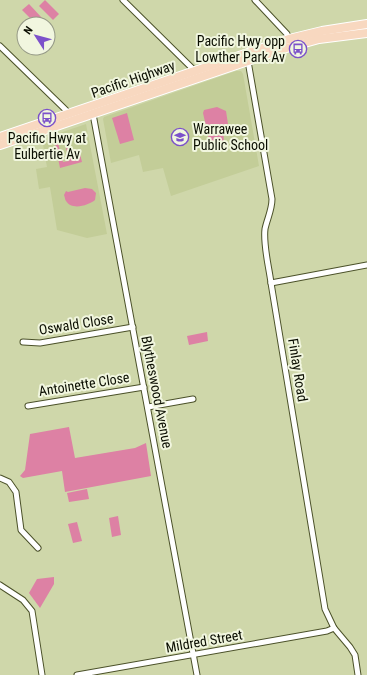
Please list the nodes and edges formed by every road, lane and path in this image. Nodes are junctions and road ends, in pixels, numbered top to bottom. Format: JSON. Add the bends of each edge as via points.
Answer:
{"nodes":[{"id":1,"x":123,"y":0,"type":"edge"},
{"id":2,"x":255,"y":0,"type":"edge"},
{"id":3,"x":367,"y":24,"type":"edge"},
{"id":4,"x":367,"y":33,"type":"edge"},
{"id":5,"x":288,"y":39,"type":"junction"},
{"id":6,"x":0,"y":46,"type":"edge"},
{"id":7,"x":248,"y":61,"type":"junction"},
{"id":8,"x":195,"y":71,"type":"junction"},
{"id":9,"x":93,"y":114,"type":"junction"},
{"id":10,"x":71,"y":117,"type":"junction"},
{"id":11,"x":0,"y":137,"type":"edge"},
{"id":12,"x":0,"y":145,"type":"edge"},
{"id":13,"x":367,"y":265,"type":"edge"},
{"id":14,"x":271,"y":283,"type":"junction"},
{"id":15,"x":133,"y":327,"type":"junction"},
{"id":16,"x":23,"y":342,"type":"dead end"},
{"id":17,"x":144,"y":387,"type":"junction"},
{"id":18,"x":193,"y":399,"type":"dead end"},
{"id":19,"x":28,"y":406,"type":"dead end"},
{"id":20,"x":148,"y":407,"type":"junction"},
{"id":21,"x":0,"y":478,"type":"edge"},
{"id":22,"x":38,"y":548,"type":"dead end"},
{"id":23,"x":0,"y":585,"type":"edge"},
{"id":24,"x":334,"y":628,"type":"junction"},
{"id":25,"x":193,"y":655,"type":"junction"},
{"id":26,"x":42,"y":675,"type":"edge"},
{"id":27,"x":77,"y":675,"type":"edge"},
{"id":28,"x":198,"y":675,"type":"edge"},
{"id":29,"x":358,"y":675,"type":"edge"}],
"edges":[{"from":1,"to":8,"type":"street"},
{"from":2,"to":5,"type":"street","via":[[287,34]]},
{"from":3,"to":5,"type":"highway","name":"Pacific Highway"},
{"from":4,"to":7,"type":"highway","name":"Pacific Highway","via":[[320,39]]},
{"from":5,"to":8,"type":"highway","name":"Pacific Highway"},
{"from":6,"to":10,"type":"street"},
{"from":7,"to":9,"type":"highway","name":"Pacific Highway"},
{"from":7,"to":14,"type":"street","name":"Finlay Road","via":[[272,198],[265,228]]},
{"from":8,"to":10,"type":"highway","name":"Pacific Highway"},
{"from":9,"to":10,"type":"highway","name":"Pacific Highway"},
{"from":9,"to":15,"type":"street","name":"Blytheswood Avenue"},
{"from":10,"to":11,"type":"highway","name":"Pacific Highway"},
{"from":10,"to":12,"type":"highway","name":"Pacific Highway"},
{"from":13,"to":14,"type":"street"},
{"from":14,"to":24,"type":"street","name":"Finlay Road","via":[[326,609]]},
{"from":15,"to":16,"type":"street","name":"Oswald Close","via":[[40,343]]},
{"from":15,"to":17,"type":"street","name":"Blytheswood Avenue"},
{"from":17,"to":19,"type":"street","name":"Antoinette Close"},
{"from":17,"to":20,"type":"street","name":"Blytheswood Avenue"},
{"from":18,"to":20,"type":"street"},
{"from":20,"to":25,"type":"street","name":"Blytheswood Avenue"},
{"from":21,"to":22,"type":"street","via":[[9,482],[16,492],[21,530]]},
{"from":23,"to":26,"type":"street","via":[[23,600],[32,611]]},
{"from":24,"to":25,"type":"street","name":"Mildred Street"},
{"from":24,"to":29,"type":"street","name":"Finlay Road","via":[[355,656]]},
{"from":25,"to":27,"type":"street","name":"Mildred Street"},
{"from":25,"to":28,"type":"street","name":"Blytheswood Avenue"}]}
